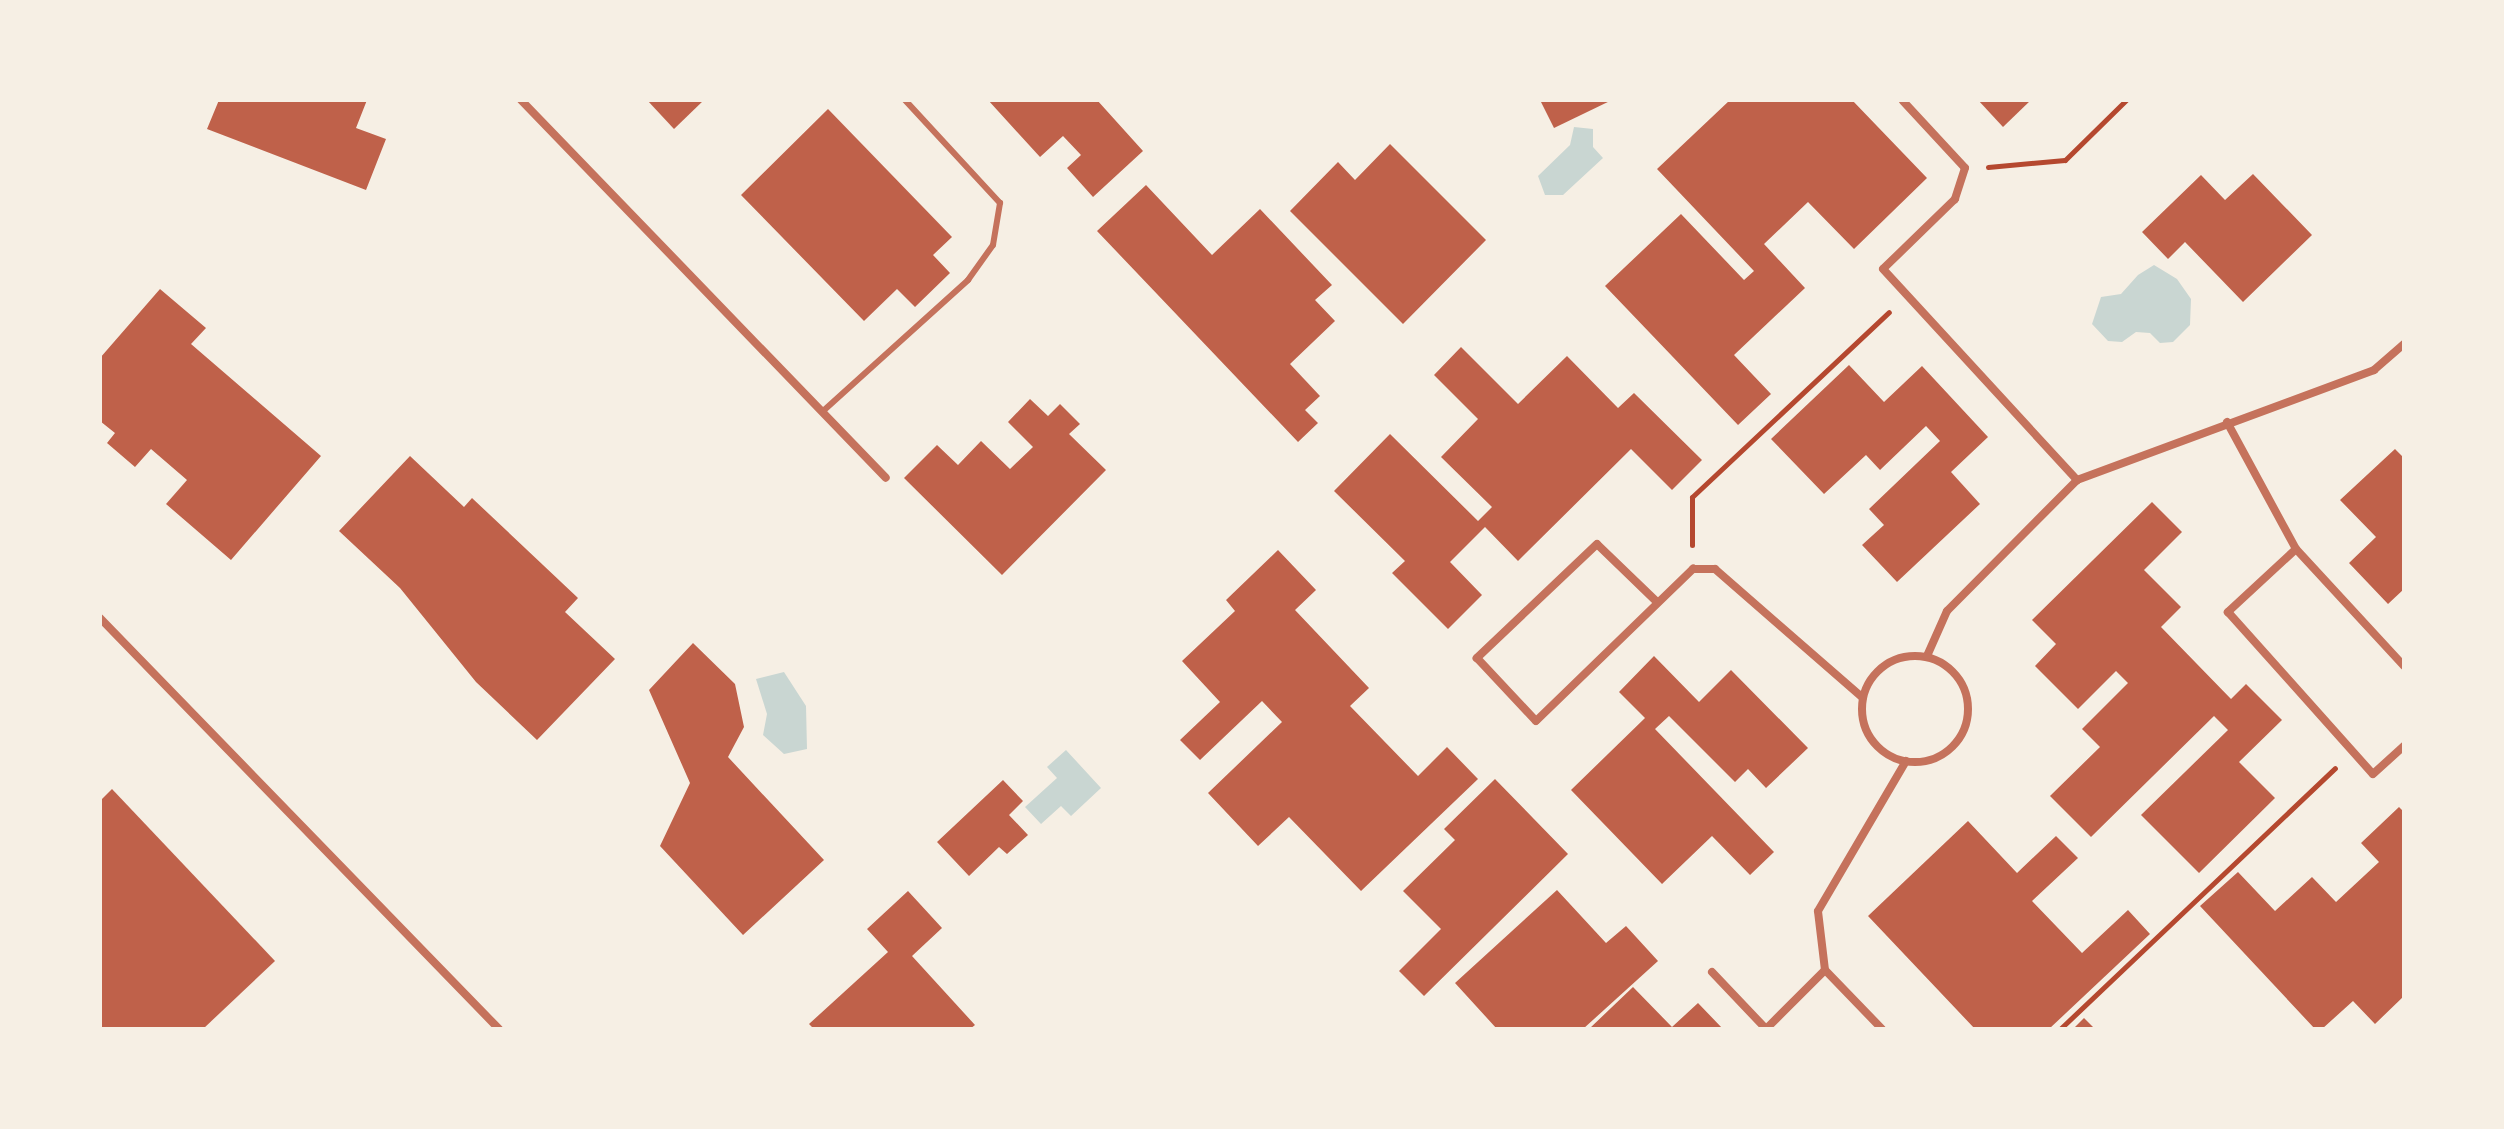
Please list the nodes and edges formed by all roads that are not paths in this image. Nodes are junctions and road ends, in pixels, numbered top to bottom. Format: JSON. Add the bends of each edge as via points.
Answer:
{"nodes":[{"id":1,"x":521,"y":100,"type":"edge"},
{"id":2,"x":905,"y":100,"type":"edge"},
{"id":3,"x":1903,"y":101,"type":"edge"},
{"id":4,"x":2404,"y":344,"type":"edge"},
{"id":5,"x":822,"y":412,"type":"junction"},
{"id":6,"x":2227,"y":422,"type":"junction"},
{"id":7,"x":886,"y":478,"type":"dead end"},
{"id":8,"x":2077,"y":480,"type":"junction"},
{"id":9,"x":2296,"y":549,"type":"junction"},
{"id":10,"x":1657,"y":602,"type":"junction"},
{"id":11,"x":100,"y":618,"type":"edge"},
{"id":12,"x":1927,"y":656,"type":"junction"},
{"id":13,"x":2404,"y":666,"type":"edge"},
{"id":14,"x":1863,"y":698,"type":"junction"},
{"id":15,"x":2404,"y":746,"type":"edge"},
{"id":16,"x":1906,"y":761,"type":"junction"},
{"id":17,"x":1825,"y":970,"type":"junction"},
{"id":18,"x":1712,"y":972,"type":"dead end"},
{"id":19,"x":499,"y":1029,"type":"edge"},
{"id":20,"x":1766,"y":1029,"type":"edge"},
{"id":21,"x":1882,"y":1029,"type":"edge"}],
"edges":[{"from":1,"to":5,"type":"street"},
{"from":2,"to":5,"type":"lane","via":[[1000,203],[993,245],[968,280]]},
{"from":3,"to":8,"type":"street","via":[[1965,168],[1955,199],[1883,269]]},
{"from":4,"to":6,"type":"street","via":[[2374,370]]},
{"from":5,"to":7,"type":"street"},
{"from":6,"to":8,"type":"street"},
{"from":6,"to":9,"type":"street"},
{"from":8,"to":12,"type":"street","via":[[1947,611]]},
{"from":9,"to":13,"type":"street"},
{"from":9,"to":15,"type":"street","via":[[2228,612],[2373,774]]},
{"from":10,"to":10,"type":"street","via":[[1597,544],[1477,658],[1536,721]]},
{"from":10,"to":14,"type":"street","via":[[1693,569],[1715,569]]},
{"from":11,"to":19,"type":"street"},
{"from":12,"to":14,"type":"street","via":[[1893,660],[1868,682]]},
{"from":12,"to":16,"type":"street","via":[[1957,676],[1969,710],[1956,744],[1925,761]]},
{"from":14,"to":16,"type":"street","via":[[1866,731],[1889,756]]},
{"from":16,"to":17,"type":"street","via":[[1818,911]]},
{"from":17,"to":20,"type":"street"},
{"from":17,"to":21,"type":"street"},
{"from":18,"to":20,"type":"street"}]}
